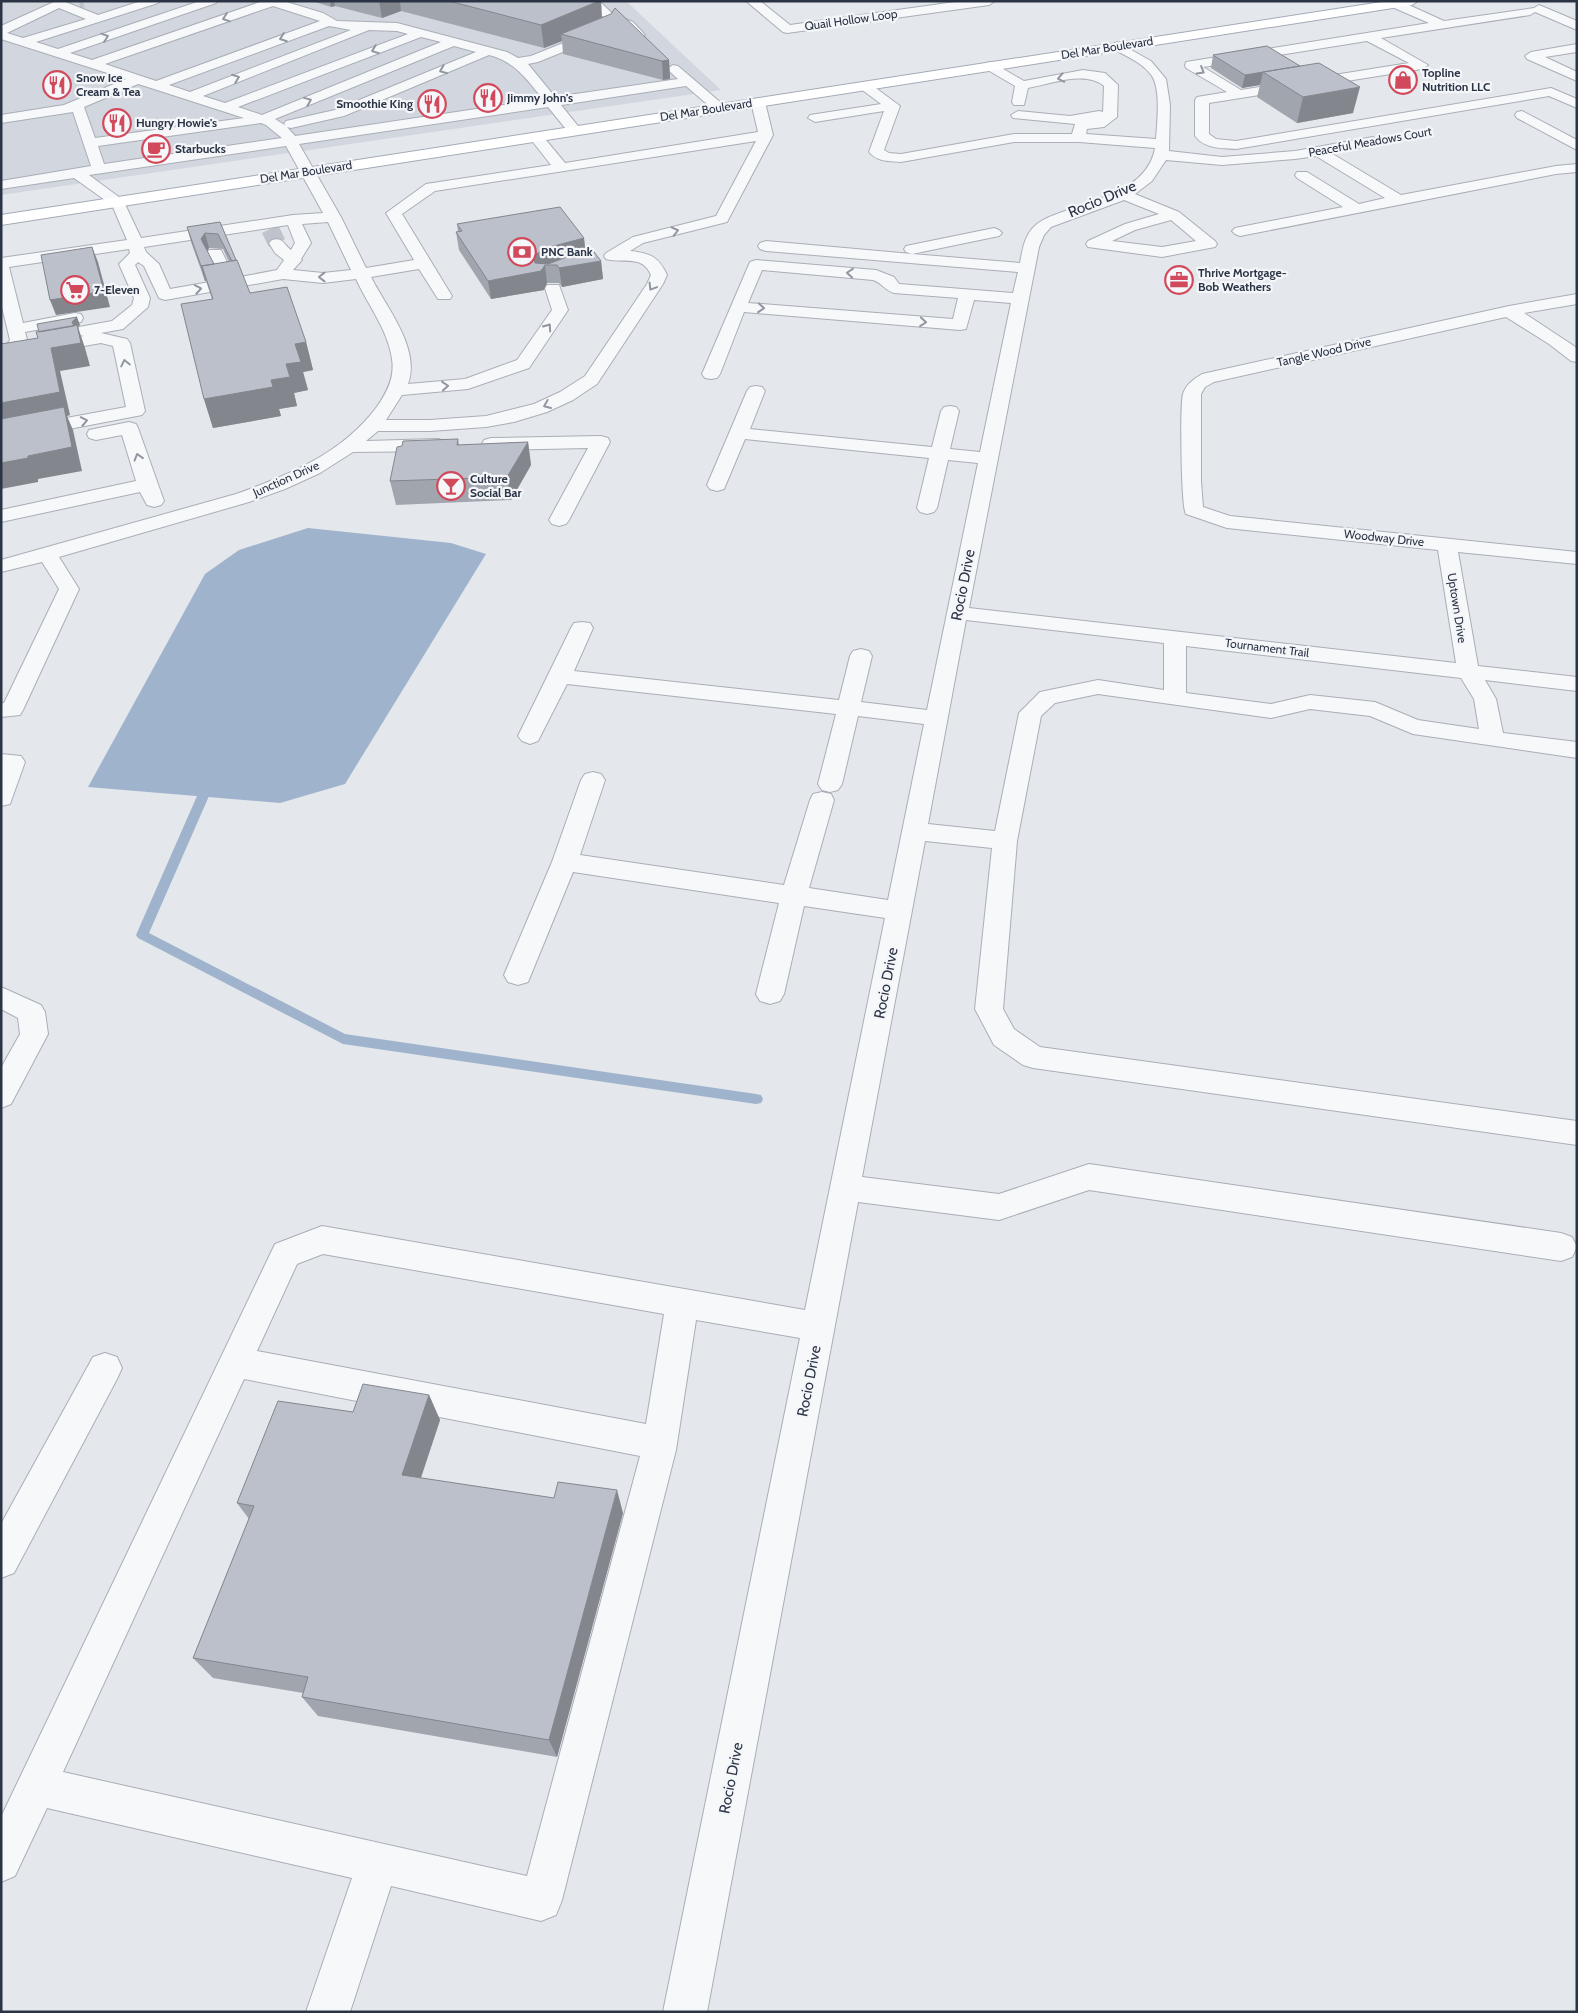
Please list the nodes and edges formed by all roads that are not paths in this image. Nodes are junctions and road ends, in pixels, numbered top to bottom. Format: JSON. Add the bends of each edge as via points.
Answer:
{"nodes":[{"id":1,"x":28,"y":1,"type":"edge"},
{"id":2,"x":154,"y":1,"type":"edge"},
{"id":3,"x":212,"y":1,"type":"edge"},
{"id":4,"x":592,"y":1,"type":"edge"},
{"id":5,"x":752,"y":1,"type":"edge"},
{"id":6,"x":989,"y":1,"type":"edge"},
{"id":7,"x":1412,"y":1,"type":"edge"},
{"id":8,"x":271,"y":2,"type":"edge"},
{"id":9,"x":58,"y":3,"type":"edge"},
{"id":10,"x":1396,"y":4,"type":"junction"},
{"id":11,"x":101,"y":5,"type":"dead end"},
{"id":12,"x":1558,"y":6,"type":"dead end"},
{"id":13,"x":81,"y":7,"type":"edge"},
{"id":14,"x":300,"y":11,"type":"junction"},
{"id":15,"x":1530,"y":11,"type":"dead end"},
{"id":16,"x":32,"y":15,"type":"junction"},
{"id":17,"x":281,"y":17,"type":"dead end"},
{"id":18,"x":98,"y":19,"type":"junction"},
{"id":19,"x":329,"y":22,"type":"junction"},
{"id":20,"x":1443,"y":25,"type":"junction"},
{"id":21,"x":1577,"y":26,"type":"edge"},
{"id":22,"x":369,"y":27,"type":"junction"},
{"id":23,"x":608,"y":28,"type":"edge"},
{"id":24,"x":1,"y":30,"type":"edge"},
{"id":25,"x":421,"y":33,"type":"junction"},
{"id":26,"x":1,"y":34,"type":"edge"},
{"id":27,"x":1369,"y":37,"type":"junction"},
{"id":28,"x":24,"y":42,"type":"junction"},
{"id":29,"x":453,"y":42,"type":"junction"},
{"id":30,"x":648,"y":44,"type":"edge"},
{"id":31,"x":1118,"y":46,"type":"junction"},
{"id":32,"x":1574,"y":50,"type":"edge"},
{"id":33,"x":488,"y":51,"type":"junction"},
{"id":34,"x":1280,"y":51,"type":"junction"},
{"id":35,"x":59,"y":53,"type":"junction"},
{"id":36,"x":1297,"y":60,"type":"dead end"},
{"id":37,"x":517,"y":62,"type":"junction"},
{"id":38,"x":667,"y":63,"type":"dead end"},
{"id":39,"x":93,"y":64,"type":"junction"},
{"id":40,"x":991,"y":66,"type":"junction"},
{"id":41,"x":1314,"y":70,"type":"edge"},
{"id":42,"x":140,"y":73,"type":"junction"},
{"id":43,"x":1100,"y":76,"type":"junction"},
{"id":44,"x":1577,"y":77,"type":"edge"},
{"id":45,"x":1331,"y":79,"type":"junction"},
{"id":46,"x":686,"y":82,"type":"junction"},
{"id":47,"x":156,"y":85,"type":"junction"},
{"id":48,"x":1022,"y":85,"type":"junction"},
{"id":49,"x":864,"y":86,"type":"junction"},
{"id":50,"x":1240,"y":94,"type":"junction"},
{"id":51,"x":191,"y":96,"type":"junction"},
{"id":52,"x":552,"y":102,"type":"junction"},
{"id":53,"x":758,"y":102,"type":"junction"},
{"id":54,"x":17,"y":104,"type":"dead end"},
{"id":55,"x":76,"y":105,"type":"junction"},
{"id":56,"x":1577,"y":105,"type":"edge"},
{"id":57,"x":893,"y":106,"type":"junction"},
{"id":58,"x":226,"y":107,"type":"junction"},
{"id":59,"x":720,"y":108,"type":"junction"},
{"id":60,"x":1558,"y":109,"type":"dead end"},
{"id":61,"x":1540,"y":112,"type":"dead end"},
{"id":62,"x":38,"y":114,"type":"junction"},
{"id":63,"x":1018,"y":115,"type":"junction"},
{"id":64,"x":815,"y":118,"type":"dead end"},
{"id":65,"x":1,"y":119,"type":"edge"},
{"id":66,"x":263,"y":119,"type":"junction"},
{"id":67,"x":280,"y":128,"type":"junction"},
{"id":68,"x":1334,"y":129,"type":"junction"},
{"id":69,"x":575,"y":131,"type":"junction"},
{"id":70,"x":766,"y":135,"type":"junction"},
{"id":71,"x":536,"y":137,"type":"junction"},
{"id":72,"x":1014,"y":138,"type":"junction"},
{"id":73,"x":1079,"y":138,"type":"junction"},
{"id":74,"x":1389,"y":138,"type":"dead end"},
{"id":75,"x":290,"y":141,"type":"junction"},
{"id":76,"x":90,"y":144,"type":"junction"},
{"id":77,"x":1360,"y":144,"type":"junction"},
{"id":78,"x":1577,"y":146,"type":"edge"},
{"id":79,"x":1161,"y":149,"type":"junction"},
{"id":80,"x":1318,"y":151,"type":"junction"},
{"id":81,"x":99,"y":168,"type":"junction"},
{"id":82,"x":561,"y":168,"type":"junction"},
{"id":83,"x":1577,"y":168,"type":"edge"},
{"id":84,"x":307,"y":172,"type":"junction"},
{"id":85,"x":78,"y":173,"type":"junction"},
{"id":86,"x":1302,"y":175,"type":"dead end"},
{"id":87,"x":1,"y":185,"type":"edge"},
{"id":88,"x":1123,"y":194,"type":"junction"},
{"id":89,"x":1400,"y":201,"type":"junction"},
{"id":90,"x":118,"y":203,"type":"junction"},
{"id":91,"x":1357,"y":209,"type":"junction"},
{"id":92,"x":1,"y":214,"type":"edge"},
{"id":93,"x":38,"y":214,"type":"junction"},
{"id":94,"x":1174,"y":215,"type":"junction"},
{"id":95,"x":333,"y":217,"type":"junction"},
{"id":96,"x":1,"y":220,"type":"edge"},
{"id":97,"x":293,"y":220,"type":"junction"},
{"id":98,"x":1,"y":226,"type":"edge"},
{"id":99,"x":1240,"y":231,"type":"dead end"},
{"id":100,"x":994,"y":233,"type":"dead end"},
{"id":101,"x":277,"y":243,"type":"tunnel mouth"},
{"id":102,"x":766,"y":246,"type":"dead end"},
{"id":103,"x":137,"y":248,"type":"junction"},
{"id":104,"x":215,"y":253,"type":"edge"},
{"id":105,"x":880,"y":255,"type":"junction"},
{"id":106,"x":294,"y":260,"type":"junction"},
{"id":107,"x":424,"y":263,"type":"junction"},
{"id":108,"x":1026,"y":268,"type":"junction"},
{"id":109,"x":284,"y":274,"type":"junction"},
{"id":110,"x":361,"y":274,"type":"junction"},
{"id":111,"x":2,"y":277,"type":"edge"},
{"id":112,"x":550,"y":280,"type":"dead end"},
{"id":113,"x":230,"y":283,"type":"junction"},
{"id":114,"x":967,"y":295,"type":"junction"},
{"id":115,"x":444,"y":296,"type":"dead end"},
{"id":116,"x":1021,"y":299,"type":"junction"},
{"id":117,"x":1577,"y":299,"type":"edge"},
{"id":118,"x":738,"y":306,"type":"junction"},
{"id":119,"x":140,"y":307,"type":"junction"},
{"id":120,"x":1509,"y":311,"type":"junction"},
{"id":121,"x":10,"y":324,"type":"edge"},
{"id":122,"x":85,"y":331,"type":"dead end"},
{"id":123,"x":42,"y":339,"type":"edge"},
{"id":124,"x":1,"y":346,"type":"edge"},
{"id":125,"x":1,"y":356,"type":"edge"},
{"id":126,"x":1577,"y":357,"type":"edge"},
{"id":127,"x":711,"y":374,"type":"dead end"},
{"id":128,"x":396,"y":390,"type":"junction"},
{"id":129,"x":756,"y":391,"type":"dead end"},
{"id":130,"x":950,"y":412,"type":"dead end"},
{"id":131,"x":374,"y":425,"type":"junction"},
{"id":132,"x":738,"y":433,"type":"junction"},
{"id":133,"x":1,"y":436,"type":"edge"},
{"id":134,"x":455,"y":445,"type":"edge"},
{"id":135,"x":474,"y":445,"type":"edge"},
{"id":136,"x":347,"y":447,"type":"junction"},
{"id":137,"x":1,"y":453,"type":"edge"},
{"id":138,"x":940,"y":454,"type":"junction"},
{"id":139,"x":988,"y":458,"type":"junction"},
{"id":140,"x":147,"y":485,"type":"junction"},
{"id":141,"x":717,"y":485,"type":"dead end"},
{"id":142,"x":927,"y":508,"type":"dead end"},
{"id":143,"x":1192,"y":510,"type":"joint"},
{"id":144,"x":1,"y":516,"type":"edge"},
{"id":145,"x":559,"y":520,"type":"dead end"},
{"id":146,"x":162,"y":521,"type":"junction"},
{"id":147,"x":1447,"y":544,"type":"junction"},
{"id":148,"x":47,"y":554,"type":"junction"},
{"id":149,"x":1577,"y":558,"type":"edge"},
{"id":150,"x":1,"y":566,"type":"edge"},
{"id":151,"x":957,"y":613,"type":"junction"},
{"id":152,"x":582,"y":628,"type":"dead end"},
{"id":153,"x":1174,"y":638,"type":"junction"},
{"id":154,"x":861,"y":656,"type":"dead end"},
{"id":155,"x":1468,"y":671,"type":"junction"},
{"id":156,"x":560,"y":676,"type":"junction"},
{"id":157,"x":1577,"y":684,"type":"edge"},
{"id":158,"x":1175,"y":698,"type":"junction"},
{"id":159,"x":850,"y":708,"type":"junction"},
{"id":160,"x":1,"y":710,"type":"edge"},
{"id":161,"x":937,"y":718,"type":"junction"},
{"id":162,"x":530,"y":736,"type":"dead end"},
{"id":163,"x":1492,"y":739,"type":"junction"},
{"id":164,"x":1577,"y":750,"type":"edge"},
{"id":165,"x":1,"y":762,"type":"edge"},
{"id":166,"x":593,"y":780,"type":"dead end"},
{"id":167,"x":1,"y":798,"type":"edge"},
{"id":168,"x":915,"y":831,"type":"junction"},
{"id":169,"x":1005,"y":841,"type":"junction"},
{"id":170,"x":565,"y":862,"type":"junction"},
{"id":171,"x":794,"y":895,"type":"junction"},
{"id":172,"x":900,"y":911,"type":"junction"},
{"id":173,"x":518,"y":975,"type":"dead end"},
{"id":174,"x":770,"y":994,"type":"dead end"},
{"id":175,"x":1,"y":997,"type":"edge"},
{"id":176,"x":1,"y":1096,"type":"edge"},
{"id":177,"x":1577,"y":1133,"type":"edge"},
{"id":178,"x":847,"y":1188,"type":"junction"},
{"id":179,"x":1561,"y":1246,"type":"dead end"},
{"id":180,"x":682,"y":1303,"type":"junction"},
{"id":181,"x":819,"y":1327,"type":"junction"},
{"id":182,"x":235,"y":1362,"type":"junction"},
{"id":183,"x":105,"y":1368,"type":"dead end"},
{"id":184,"x":660,"y":1443,"type":"junction"},
{"id":185,"x":1,"y":1560,"type":"edge"},
{"id":186,"x":37,"y":1786,"type":"junction"},
{"id":187,"x":1,"y":1862,"type":"edge"},
{"id":188,"x":378,"y":1862,"type":"junction"},
{"id":189,"x":328,"y":2012,"type":"edge"},
{"id":190,"x":685,"y":2012,"type":"edge"}],
"edges":[{"from":1,"to":16,"type":"street"},
{"from":2,"to":18,"type":"street"},
{"from":35,"to":3,"type":"street","one_way":true},
{"from":4,"to":30,"type":"street","via":[[609,18],[629,25]]},
{"from":5,"to":6,"type":"street","name":"Quail Hollow Loop","via":[[787,29]]},
{"from":7,"to":10,"type":"main road","name":"Del Mar Boulevard"},
{"from":8,"to":14,"type":"street"},
{"from":8,"to":39,"type":"street","one_way":true},
{"from":9,"to":13,"type":"street"},
{"from":9,"to":16,"type":"street"},
{"from":10,"to":20,"type":"street"},
{"from":10,"to":31,"type":"main road","name":"Del Mar Boulevard"},
{"from":11,"to":13,"type":"street"},
{"from":12,"to":21,"type":"street","via":[[1539,9]]},
{"from":13,"to":18,"type":"street"},
{"from":14,"to":17,"type":"street"},
{"from":14,"to":19,"type":"street"},
{"from":15,"to":20,"type":"street"},
{"from":16,"to":24,"type":"street"},
{"from":18,"to":28,"type":"street"},
{"from":19,"to":22,"type":"street"},
{"from":19,"to":47,"type":"street","one_way":true},
{"from":20,"to":27,"type":"street"},
{"from":22,"to":25,"type":"street"},
{"from":51,"to":22,"type":"street","one_way":true},
{"from":23,"to":37,"type":"street","via":[[534,59]]},
{"from":25,"to":29,"type":"street"},
{"from":25,"to":58,"type":"street","one_way":true},
{"from":26,"to":28,"type":"street"},
{"from":27,"to":34,"type":"street"},
{"from":27,"to":45,"type":"street","via":[[1422,64]]},
{"from":28,"to":35,"type":"street"},
{"from":29,"to":33,"type":"street"},
{"from":66,"to":29,"type":"street","one_way":true},
{"from":31,"to":40,"type":"main road","name":"Del Mar Boulevard"},
{"from":31,"to":79,"type":"street","name":"Rocio Drive","via":[[1147,65],[1160,79],[1164,105]]},
{"from":32,"to":44,"type":"street","via":[[1531,56]]},
{"from":33,"to":37,"type":"street"},
{"from":33,"to":67,"type":"street","one_way":true,"via":[[339,113]]},
{"from":34,"to":36,"type":"street"},
{"from":34,"to":50,"type":"street","one_way":true,"via":[[1191,65]]},
{"from":35,"to":39,"type":"street"},
{"from":37,"to":52,"type":"street"},
{"from":38,"to":46,"type":"street"},
{"from":39,"to":42,"type":"street","via":[[123,74]]},
{"from":40,"to":48,"type":"street"},
{"from":40,"to":49,"type":"main road","name":"Del Mar Boulevard"},
{"from":41,"to":45,"type":"street"},
{"from":42,"to":47,"type":"street"},
{"from":42,"to":55,"type":"street"},
{"from":43,"to":48,"type":"street","one_way":true,"via":[[1082,74]]},
{"from":43,"to":63,"type":"street","via":[[1099,114],[1092,118],[1076,120]]},
{"from":43,"to":73,"type":"street","via":[[1111,85],[1110,117],[1099,124],[1080,126]]},
{"from":45,"to":50,"type":"street"},
{"from":46,"to":52,"type":"street"},
{"from":46,"to":59,"type":"street"},
{"from":47,"to":51,"type":"street"},
{"from":48,"to":63,"type":"street"},
{"from":49,"to":53,"type":"main road","name":"Del Mar Boulevard"},
{"from":49,"to":57,"type":"street"},
{"from":50,"to":68,"type":"street","via":[[1202,100],[1202,136],[1212,143],[1236,145]]},
{"from":51,"to":58,"type":"street"},
{"from":52,"to":69,"type":"street"},
{"from":52,"to":75,"type":"street"},
{"from":53,"to":59,"type":"main road","name":"Del Mar Boulevard"},
{"from":53,"to":70,"type":"street"},
{"from":54,"to":62,"type":"street"},
{"from":55,"to":62,"type":"street"},
{"from":55,"to":76,"type":"street"},
{"from":56,"to":60,"type":"street"},
{"from":56,"to":68,"type":"street","via":[[1551,92]]},
{"from":57,"to":64,"type":"street"},
{"from":57,"to":72,"type":"street","name":"Peaceful Meadows Court","via":[[876,152],[886,157],[901,158]]},
{"from":58,"to":66,"type":"street"},
{"from":59,"to":69,"type":"main road","name":"Del Mar Boulevard"},
{"from":61,"to":78,"type":"street","via":[[1517,116]]},
{"from":62,"to":65,"type":"street"},
{"from":63,"to":72,"type":"street"},
{"from":66,"to":67,"type":"street"},
{"from":66,"to":76,"type":"street"},
{"from":67,"to":75,"type":"street","name":"Junction Drive"},
{"from":68,"to":77,"type":"street"},
{"from":69,"to":71,"type":"main road","name":"Del Mar Boulevard"},
{"from":70,"to":82,"type":"street"},
{"from":70,"to":131,"type":"street","via":[[722,219],[638,240],[607,258],[640,258],[654,264],[659,275],[591,380],[576,392],[505,419],[448,426]]},
{"from":71,"to":82,"type":"street"},
{"from":71,"to":84,"type":"main road","name":"Del Mar Boulevard"},
{"from":72,"to":73,"type":"street","name":"Peaceful Meadows Court"},
{"from":73,"to":79,"type":"street","name":"Peaceful Meadows Court"},
{"from":74,"to":77,"type":"street","name":"Peaceful Meadows Court"},
{"from":75,"to":81,"type":"street"},
{"from":75,"to":84,"type":"street","name":"Junction Drive"},
{"from":76,"to":81,"type":"street"},
{"from":77,"to":80,"type":"street","name":"Peaceful Meadows Court"},
{"from":79,"to":80,"type":"street","name":"Peaceful Meadows Court","via":[[1222,161]]},
{"from":79,"to":88,"type":"street","name":"Rocio Drive","via":[[1151,175]]},
{"from":80,"to":89,"type":"street"},
{"from":81,"to":85,"type":"street"},
{"from":82,"to":107,"type":"street","via":[[431,187],[394,213]]},
{"from":83,"to":89,"type":"street"},
{"from":84,"to":90,"type":"main road","name":"Del Mar Boulevard"},
{"from":84,"to":95,"type":"street","name":"Junction Drive"},
{"from":85,"to":87,"type":"street"},
{"from":85,"to":90,"type":"street"},
{"from":86,"to":91,"type":"street"},
{"from":88,"to":94,"type":"street"},
{"from":88,"to":108,"type":"street","name":"Rocio Drive","via":[[1046,224],[1030,247]]},
{"from":89,"to":91,"type":"street"},
{"from":90,"to":93,"type":"main road","name":"Del Mar Boulevard"},
{"from":90,"to":103,"type":"street"},
{"from":91,"to":99,"type":"street"},
{"from":92,"to":93,"type":"main road"},
{"from":93,"to":96,"type":"main road","name":"Del Mar Boulevard"},
{"from":93,"to":98,"type":"main road"},
{"from":94,"to":94,"type":"street","via":[[1209,244],[1162,252],[1094,244],[1130,227]]},
{"from":95,"to":97,"type":"street"},
{"from":95,"to":110,"type":"street","name":"Junction Drive"},
{"from":97,"to":103,"type":"street"},
{"from":97,"to":106,"type":"street","via":[[303,243]]},
{"from":100,"to":105,"type":"street"},
{"from":101,"to":106,"type":"street"},
{"from":102,"to":105,"type":"street"},
{"from":103,"to":111,"type":"street"},
{"from":103,"to":113,"type":"street","one_way":true,"via":[[151,264],[165,295]]},
{"from":103,"to":119,"type":"street","via":[[127,264],[142,298]]},
{"from":104,"to":113,"type":"street"},
{"from":105,"to":108,"type":"street"},
{"from":106,"to":109,"type":"street"},
{"from":107,"to":110,"type":"street"},
{"from":107,"to":115,"type":"street"},
{"from":108,"to":116,"type":"street","name":"Rocio Drive"},
{"from":110,"to":109,"type":"street","one_way":true,"via":[[323,278]]},
{"from":109,"to":113,"type":"street"},
{"from":110,"to":128,"type":"street","name":"Junction Drive","via":[[400,352],[402,371]]},
{"from":111,"to":121,"type":"street"},
{"from":128,"to":112,"type":"street","one_way":true,"via":[[468,384],[523,364],[560,310]]},
{"from":114,"to":116,"type":"street"},
{"from":118,"to":114,"type":"street","one_way":true,"via":[[960,325]]},
{"from":114,"to":118,"type":"street","one_way":true,"via":[[894,288],[888,280],[876,275],[756,265]]},
{"from":116,"to":139,"type":"street","name":"Rocio Drive"},
{"from":117,"to":120,"type":"street","name":"Tangle Wood Drive"},
{"from":118,"to":127,"type":"street"},
{"from":119,"to":121,"type":"street"},
{"from":119,"to":122,"type":"street","via":[[117,325]]},
{"from":120,"to":126,"type":"street"},
{"from":120,"to":143,"type":"street","name":"Tangle Wood Drive","via":[[1208,378],[1198,384],[1192,394]]},
{"from":121,"to":123,"type":"street"},
{"from":121,"to":124,"type":"street"},
{"from":133,"to":125,"type":"street","one_way":true,"via":[[136,411],[121,342],[101,338]]},
{"from":128,"to":131,"type":"street","name":"Junction Drive"},
{"from":129,"to":132,"type":"street"},
{"from":130,"to":138,"type":"street"},
{"from":131,"to":136,"type":"street","name":"Junction Drive"},
{"from":132,"to":138,"type":"street"},
{"from":132,"to":141,"type":"street"},
{"from":134,"to":136,"type":"street"},
{"from":135,"to":145,"type":"street","via":[[601,442]]},
{"from":136,"to":146,"type":"street","name":"Junction Drive","via":[[302,475],[255,494]]},
{"from":140,"to":137,"type":"street","one_way":true,"via":[[129,428]]},
{"from":138,"to":139,"type":"street"},
{"from":138,"to":142,"type":"street"},
{"from":139,"to":151,"type":"street","name":"Rocio Drive"},
{"from":140,"to":144,"type":"street"},
{"from":140,"to":146,"type":"street"},
{"from":143,"to":147,"type":"street","name":"Woodway Drive","via":[[1228,522]]},
{"from":146,"to":148,"type":"street","name":"Junction Drive"},
{"from":147,"to":149,"type":"street","name":"Woodway Drive"},
{"from":147,"to":155,"type":"street","name":"Uptown Drive"},
{"from":148,"to":150,"type":"street","name":"Junction Drive"},
{"from":148,"to":160,"type":"street","via":[[69,589],[12,710]]},
{"from":151,"to":153,"type":"street","name":"Tournament Trail"},
{"from":151,"to":161,"type":"street","name":"Rocio Drive"},
{"from":152,"to":156,"type":"street"},
{"from":153,"to":155,"type":"street","name":"Tournament Trail"},
{"from":153,"to":158,"type":"street"},
{"from":154,"to":159,"type":"street"},
{"from":155,"to":157,"type":"street","name":"Tournament Trail"},
{"from":155,"to":163,"type":"street","via":[[1485,698]]},
{"from":156,"to":159,"type":"street"},
{"from":156,"to":162,"type":"street"},
{"from":158,"to":163,"type":"street","via":[[1272,711],[1310,702],[1375,710],[1413,727]]},
{"from":158,"to":169,"type":"street","via":[[1098,687],[1048,697],[1030,713]]},
{"from":159,"to":161,"type":"street"},
{"from":159,"to":171,"type":"street"},
{"from":161,"to":168,"type":"street","name":"Rocio Drive"},
{"from":163,"to":164,"type":"street"},
{"from":165,"to":167,"type":"street","via":[[13,762]]},
{"from":166,"to":170,"type":"street"},
{"from":168,"to":169,"type":"street"},
{"from":168,"to":172,"type":"street","name":"Rocio Drive"},
{"from":169,"to":177,"type":"street","via":[[988,1009],[1004,1037],[1033,1057]]},
{"from":170,"to":171,"type":"street"},
{"from":170,"to":173,"type":"street"},
{"from":171,"to":172,"type":"street"},
{"from":171,"to":174,"type":"street"},
{"from":172,"to":178,"type":"street","name":"Rocio Drive"},
{"from":175,"to":176,"type":"street","via":[[31,1012],[34,1034]]},
{"from":178,"to":179,"type":"street","via":[[999,1207],[1089,1177]]},
{"from":178,"to":181,"type":"street","name":"Rocio Drive"},
{"from":180,"to":181,"type":"street"},
{"from":180,"to":182,"type":"street","via":[[322,1240],[286,1254]]},
{"from":180,"to":184,"type":"street"},
{"from":181,"to":190,"type":"street","name":"Rocio Drive"},
{"from":182,"to":184,"type":"street"},
{"from":182,"to":186,"type":"street"},
{"from":183,"to":185,"type":"street"},
{"from":184,"to":188,"type":"street","via":[[541,1900]]},
{"from":186,"to":187,"type":"street"},
{"from":186,"to":188,"type":"street"},
{"from":188,"to":189,"type":"street"}]}
